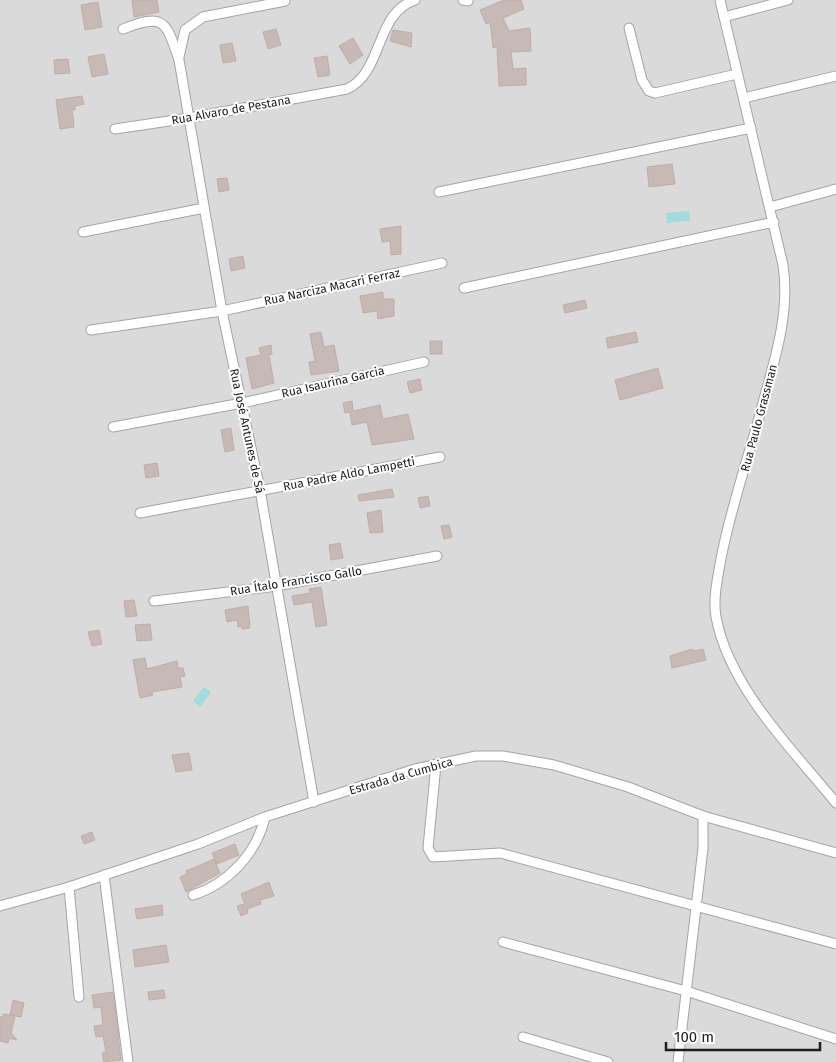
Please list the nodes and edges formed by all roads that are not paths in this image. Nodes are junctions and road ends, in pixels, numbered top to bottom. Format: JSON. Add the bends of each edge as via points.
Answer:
{"nodes":[{"id":1,"x":414,"y":0,"type":"edge"},
{"id":2,"x":720,"y":0,"type":"edge"},
{"id":3,"x":788,"y":0,"type":"edge"},
{"id":4,"x":285,"y":1,"type":"dead end"},
{"id":5,"x":724,"y":17,"type":"junction"},
{"id":6,"x":630,"y":28,"type":"dead end"},
{"id":7,"x":123,"y":29,"type":"dead end"},
{"id":8,"x":179,"y":60,"type":"junction"},
{"id":9,"x":737,"y":74,"type":"junction"},
{"id":10,"x":836,"y":76,"type":"edge"},
{"id":11,"x":744,"y":98,"type":"junction"},
{"id":12,"x":189,"y":118,"type":"junction"},
{"id":13,"x":751,"y":128,"type":"junction"},
{"id":14,"x":115,"y":129,"type":"dead end"},
{"id":15,"x":836,"y":189,"type":"edge"},
{"id":16,"x":439,"y":192,"type":"dead end"},
{"id":17,"x":770,"y":207,"type":"junction"},
{"id":18,"x":204,"y":208,"type":"junction"},
{"id":19,"x":774,"y":222,"type":"junction"},
{"id":20,"x":83,"y":232,"type":"dead end"},
{"id":21,"x":442,"y":263,"type":"dead end"},
{"id":22,"x":464,"y":288,"type":"dead end"},
{"id":23,"x":222,"y":311,"type":"junction"},
{"id":24,"x":91,"y":330,"type":"dead end"},
{"id":25,"x":424,"y":362,"type":"dead end"},
{"id":26,"x":242,"y":403,"type":"junction"},
{"id":27,"x":113,"y":427,"type":"dead end"},
{"id":28,"x":440,"y":457,"type":"dead end"},
{"id":29,"x":260,"y":490,"type":"junction"},
{"id":30,"x":140,"y":513,"type":"dead end"},
{"id":31,"x":437,"y":556,"type":"dead end"},
{"id":32,"x":276,"y":586,"type":"junction"},
{"id":33,"x":154,"y":601,"type":"dead end"},
{"id":34,"x":436,"y":764,"type":"junction"},
{"id":35,"x":314,"y":802,"type":"junction"},
{"id":36,"x":836,"y":803,"type":"edge"},
{"id":37,"x":703,"y":816,"type":"junction"},
{"id":38,"x":266,"y":817,"type":"junction"},
{"id":39,"x":836,"y":853,"type":"edge"},
{"id":40,"x":104,"y":875,"type":"junction"},
{"id":41,"x":69,"y":888,"type":"junction"},
{"id":42,"x":194,"y":895,"type":"dead end"},
{"id":43,"x":696,"y":904,"type":"junction"},
{"id":44,"x":0,"y":906,"type":"edge"},
{"id":45,"x":502,"y":942,"type":"dead end"},
{"id":46,"x":836,"y":944,"type":"edge"},
{"id":47,"x":686,"y":991,"type":"junction"},
{"id":48,"x":79,"y":997,"type":"dead end"},
{"id":49,"x":523,"y":1037,"type":"dead end"},
{"id":50,"x":836,"y":1039,"type":"edge"},
{"id":51,"x":128,"y":1062,"type":"edge"},
{"id":52,"x":608,"y":1062,"type":"edge"},
{"id":53,"x":678,"y":1062,"type":"edge"}],
"edges":[{"from":1,"to":12,"type":"street","name":"Rua Alvaro de Pestana","via":[[395,12],[362,80],[347,89]]},
{"from":2,"to":5,"type":"street","name":"Rua Paulo Grassman"},
{"from":3,"to":5,"type":"street"},
{"from":4,"to":8,"type":"street","via":[[198,20],[185,30]]},
{"from":5,"to":9,"type":"street","name":"Rua Paulo Grassman"},
{"from":6,"to":9,"type":"street","via":[[642,80],[649,91],[655,93]]},
{"from":7,"to":8,"type":"street","via":[[143,21],[162,23],[169,30]]},
{"from":8,"to":12,"type":"street","name":"Rua José Antunes de Sá"},
{"from":9,"to":11,"type":"street","name":"Rua Paulo Grassman"},
{"from":10,"to":11,"type":"street"},
{"from":11,"to":13,"type":"street","name":"Rua Paulo Grassman"},
{"from":12,"to":14,"type":"street","name":"Rua Alvaro de Pestana"},
{"from":12,"to":18,"type":"street","name":"Rua José Antunes de Sá"},
{"from":13,"to":16,"type":"street"},
{"from":13,"to":17,"type":"street","name":"Rua Paulo Grassman"},
{"from":15,"to":17,"type":"street"},
{"from":17,"to":19,"type":"street","name":"Rua Paulo Grassman"},
{"from":18,"to":20,"type":"street"},
{"from":18,"to":23,"type":"street","name":"Rua José Antunes de Sá"},
{"from":19,"to":22,"type":"street"},
{"from":19,"to":36,"type":"street","name":"Rua Paulo Grassman","via":[[785,280],[785,305],[776,354],[724,542],[716,586],[715,615],[730,661],[748,691]]},
{"from":21,"to":23,"type":"street","name":"Rua Narciza Macari Ferraz"},
{"from":23,"to":24,"type":"street","name":"Rua Narciza Macari Ferraz"},
{"from":23,"to":26,"type":"street","name":"Rua José Antunes de Sá"},
{"from":25,"to":26,"type":"street","name":"Rua Isaurina Garcia"},
{"from":26,"to":27,"type":"street","name":"Rua Isaurina Garcia"},
{"from":26,"to":29,"type":"street","name":"Rua José Antunes de Sá"},
{"from":28,"to":29,"type":"street","name":"Rua Padre Aldo Lampetti"},
{"from":29,"to":30,"type":"street","name":"Rua Padre Aldo Lampetti"},
{"from":29,"to":32,"type":"street","name":"Rua José Antunes de Sá"},
{"from":31,"to":32,"type":"street","name":"Rua Ítalo Francisco Gallo"},
{"from":32,"to":33,"type":"street","name":"Rua Ítalo Francisco Gallo"},
{"from":32,"to":35,"type":"street","name":"Rua José Antunes de Sá"},
{"from":34,"to":35,"type":"street","name":"Estrada da Cumbica"},
{"from":34,"to":37,"type":"street","name":"Estrada da Cumbica","via":[[476,756],[527,759],[628,787]]},
{"from":34,"to":43,"type":"street","via":[[428,848],[433,857],[500,853]]},
{"from":35,"to":38,"type":"street","name":"Estrada da Cumbica"},
{"from":37,"to":39,"type":"street","name":"Estrada da Cumbica"},
{"from":37,"to":43,"type":"street","via":[[703,848]]},
{"from":38,"to":40,"type":"street","name":"Estrada da Cumbica"},
{"from":38,"to":42,"type":"street","via":[[245,859],[225,880]]},
{"from":40,"to":41,"type":"street","name":"Estrada da Cumbica"},
{"from":40,"to":51,"type":"street"},
{"from":41,"to":44,"type":"street","name":"Estrada da Cumbica"},
{"from":41,"to":48,"type":"street"},
{"from":43,"to":46,"type":"street"},
{"from":43,"to":47,"type":"street"},
{"from":45,"to":47,"type":"street"},
{"from":47,"to":50,"type":"street"},
{"from":47,"to":53,"type":"street"},
{"from":49,"to":52,"type":"street"}]}
